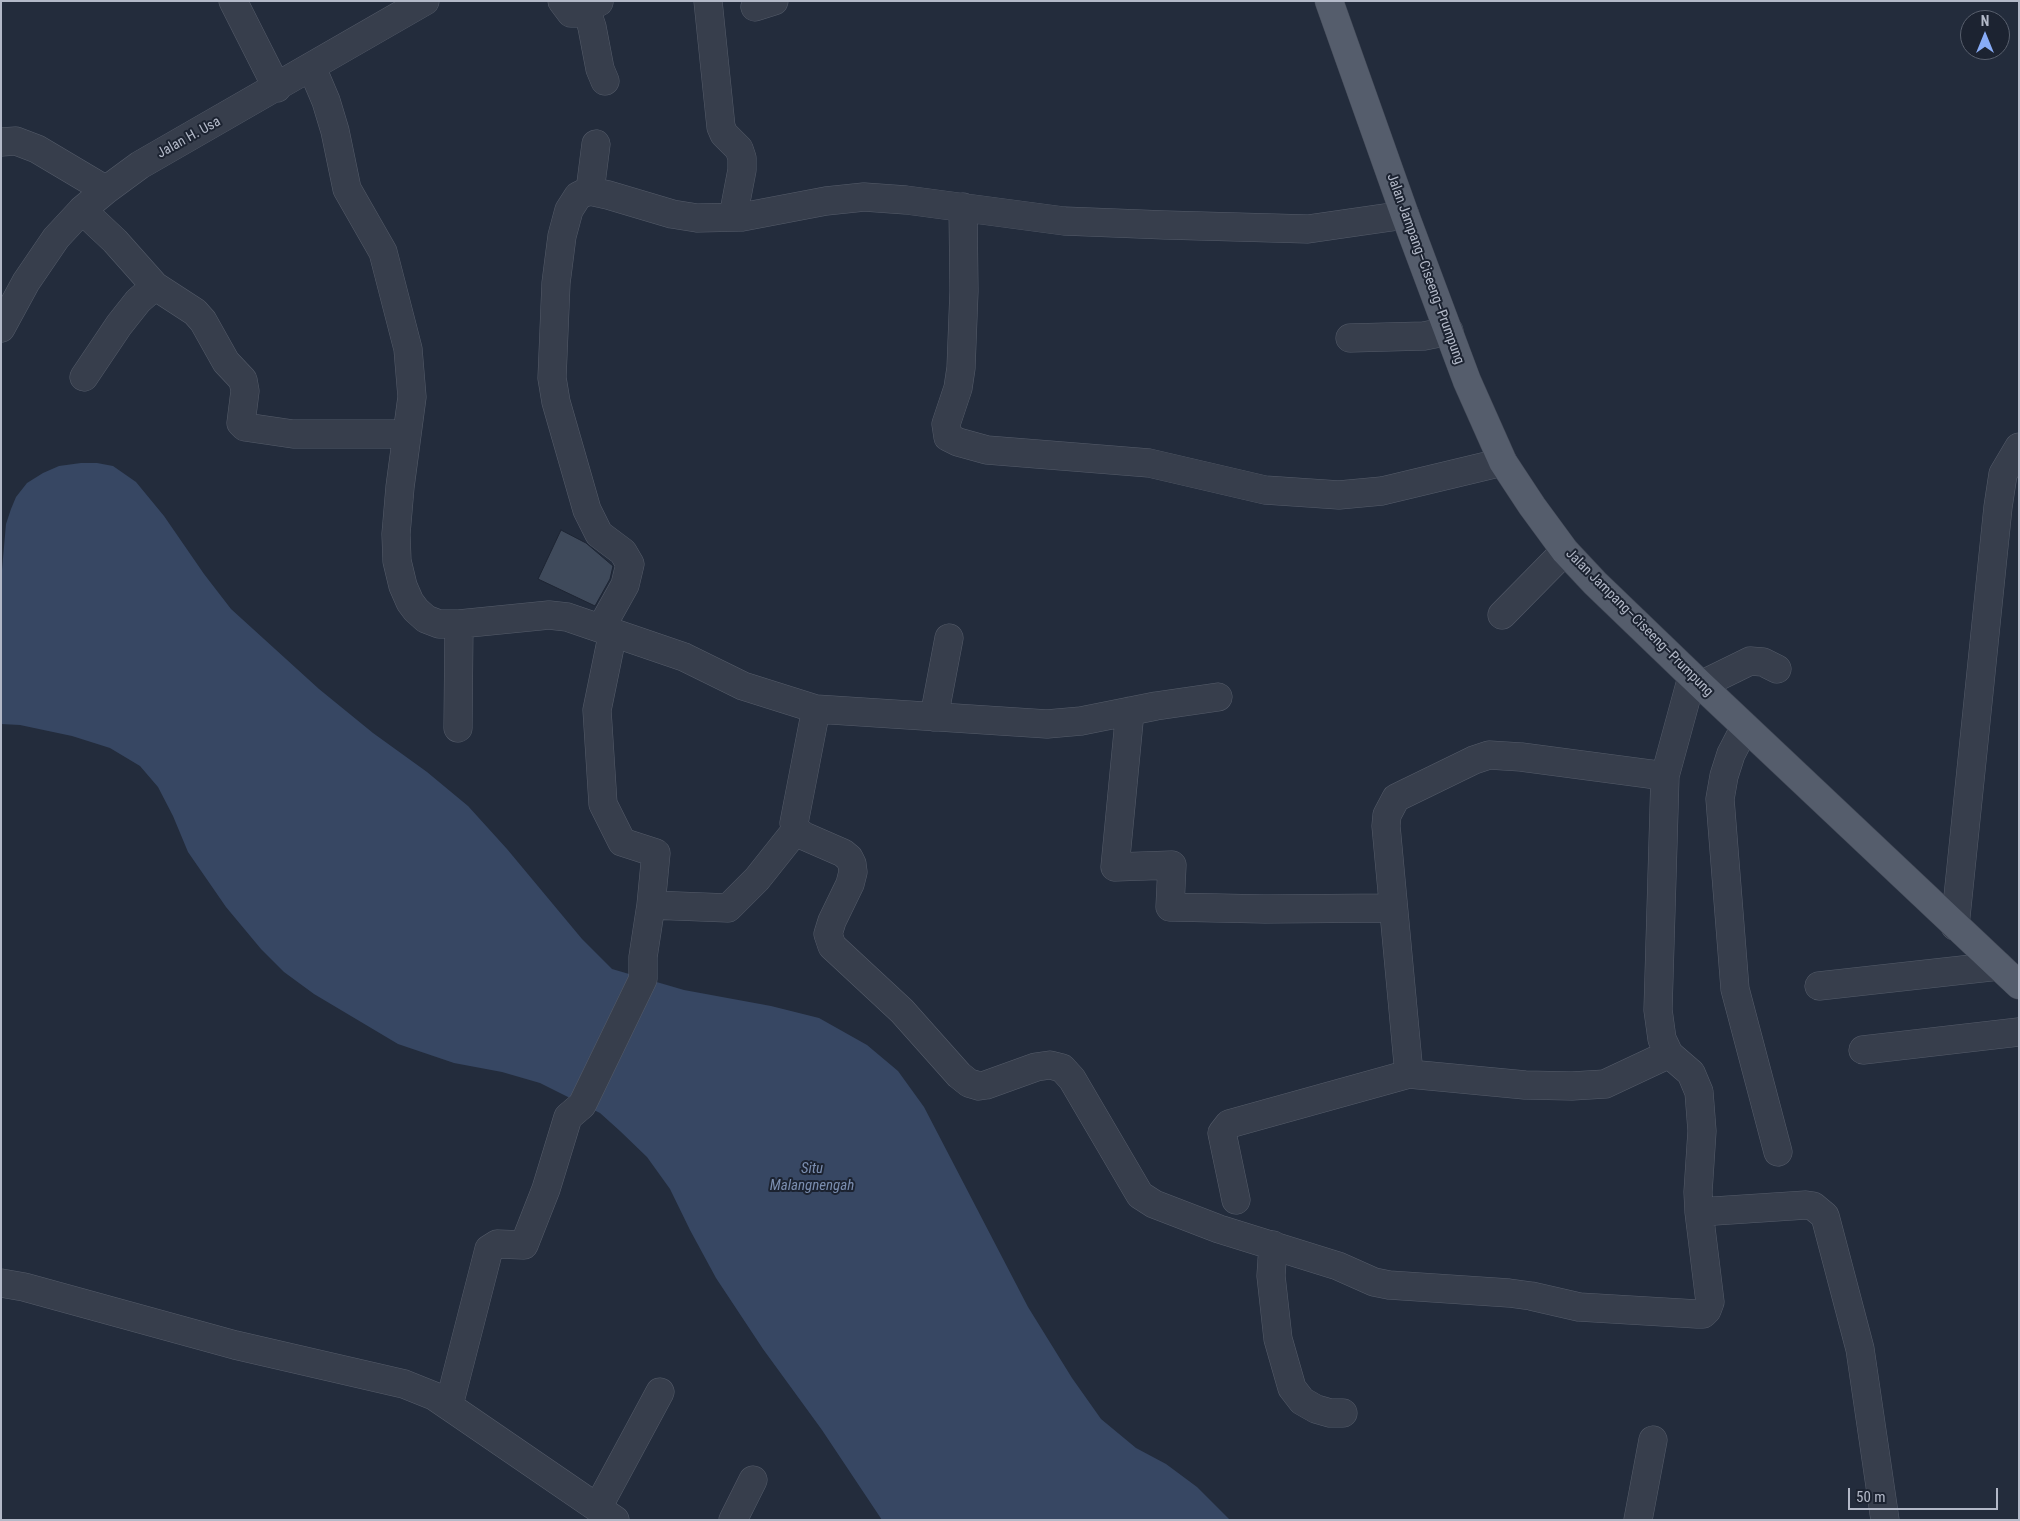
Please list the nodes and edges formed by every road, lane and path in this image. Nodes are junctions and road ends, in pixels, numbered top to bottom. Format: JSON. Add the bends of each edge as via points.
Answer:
{"nodes":[{"id":1,"x":233,"y":1,"type":"edge"},
{"id":2,"x":708,"y":1,"type":"edge"},
{"id":3,"x":1329,"y":1,"type":"edge"},
{"id":4,"x":419,"y":3,"type":"edge"},
{"id":5,"x":583,"y":4,"type":"edge"},
{"id":6,"x":312,"y":68,"type":"junction"},
{"id":7,"x":605,"y":81,"type":"dead end"},
{"id":8,"x":277,"y":88,"type":"junction"},
{"id":9,"x":1,"y":142,"type":"edge"},
{"id":10,"x":596,"y":144,"type":"dead end"},
{"id":11,"x":106,"y":190,"type":"junction"},
{"id":12,"x":590,"y":191,"type":"junction"},
{"id":13,"x":963,"y":208,"type":"junction"},
{"id":14,"x":82,"y":210,"type":"junction"},
{"id":15,"x":1405,"y":215,"type":"junction"},
{"id":16,"x":733,"y":217,"type":"junction"},
{"id":17,"x":156,"y":286,"type":"junction"},
{"id":18,"x":1,"y":328,"type":"edge"},
{"id":19,"x":1448,"y":331,"type":"junction"},
{"id":20,"x":1350,"y":338,"type":"dead end"},
{"id":21,"x":84,"y":377,"type":"dead end"},
{"id":22,"x":407,"y":434,"type":"junction"},
{"id":23,"x":2019,"y":447,"type":"edge"},
{"id":24,"x":1503,"y":462,"type":"junction"},
{"id":25,"x":1565,"y":551,"type":"junction"},
{"id":26,"x":1502,"y":615,"type":"dead end"},
{"id":27,"x":459,"y":624,"type":"junction"},
{"id":28,"x":607,"y":630,"type":"junction"},
{"id":29,"x":949,"y":638,"type":"dead end"},
{"id":30,"x":1777,"y":669,"type":"dead end"},
{"id":31,"x":1696,"y":681,"type":"junction"},
{"id":32,"x":1218,"y":697,"type":"dead end"},
{"id":33,"x":816,"y":709,"type":"junction"},
{"id":34,"x":1130,"y":711,"type":"junction"},
{"id":35,"x":934,"y":716,"type":"junction"},
{"id":36,"x":458,"y":728,"type":"dead end"},
{"id":37,"x":1745,"y":728,"type":"junction"},
{"id":38,"x":1665,"y":776,"type":"junction"},
{"id":39,"x":796,"y":830,"type":"junction"},
{"id":40,"x":651,"y":904,"type":"junction"},
{"id":41,"x":1393,"y":908,"type":"junction"},
{"id":42,"x":1955,"y":926,"type":"junction"},
{"id":43,"x":1999,"y":966,"type":"junction"},
{"id":44,"x":2019,"y":985,"type":"edge"},
{"id":45,"x":1819,"y":986,"type":"dead end"},
{"id":46,"x":2019,"y":1032,"type":"edge"},
{"id":47,"x":1863,"y":1050,"type":"dead end"},
{"id":48,"x":1670,"y":1054,"type":"junction"},
{"id":49,"x":1409,"y":1074,"type":"junction"},
{"id":50,"x":1778,"y":1152,"type":"dead end"},
{"id":51,"x":1236,"y":1200,"type":"dead end"},
{"id":52,"x":1699,"y":1212,"type":"junction"},
{"id":53,"x":1273,"y":1245,"type":"junction"},
{"id":54,"x":1,"y":1284,"type":"edge"},
{"id":55,"x":660,"y":1392,"type":"dead end"},
{"id":56,"x":449,"y":1405,"type":"junction"},
{"id":57,"x":1343,"y":1413,"type":"dead end"},
{"id":58,"x":1653,"y":1440,"type":"dead end"},
{"id":59,"x":753,"y":1480,"type":"dead end"},
{"id":60,"x":607,"y":1513,"type":"edge"},
{"id":61,"x":733,"y":1520,"type":"edge"},
{"id":62,"x":1638,"y":1520,"type":"edge"},
{"id":63,"x":1885,"y":1520,"type":"edge"}],
"edges":[{"from":1,"to":8,"type":"street"},
{"from":2,"to":16,"type":"street","via":[[721,127],[739,149],[742,158]]},
{"from":3,"to":15,"type":"main road","name":"Jalan Jampang–Ciseeng–Prumpung"},
{"from":4,"to":6,"type":"street","name":"Jalan H. Usa"},
{"from":5,"to":7,"type":"street"},
{"from":6,"to":8,"type":"street","name":"Jalan H. Usa"},
{"from":6,"to":22,"type":"street","via":[[335,131],[347,189],[383,252],[399,311],[412,374]]},
{"from":8,"to":11,"type":"street","name":"Jalan H. Usa","via":[[140,165]]},
{"from":9,"to":11,"type":"street","via":[[16,141],[37,149]]},
{"from":10,"to":12,"type":"street"},
{"from":11,"to":14,"type":"street","name":"Jalan H. Usa"},
{"from":12,"to":16,"type":"street","via":[[672,214],[697,218]]},
{"from":12,"to":28,"type":"street","via":[[572,202],[562,236],[556,283],[552,378],[556,402],[590,516],[599,534],[622,552],[630,564]]},
{"from":13,"to":15,"type":"street","via":[[1064,221],[1308,229]]},
{"from":13,"to":16,"type":"street","via":[[864,197]]},
{"from":13,"to":24,"type":"street","via":[[961,368],[946,424],[948,437],[958,442],[988,450],[1149,463],[1265,490],[1339,495],[1382,491]]},
{"from":14,"to":17,"type":"street"},
{"from":14,"to":18,"type":"street","name":"Jalan H. Usa","via":[[56,238],[26,282]]},
{"from":15,"to":19,"type":"main road","name":"Jalan Jampang–Ciseeng–Prumpung"},
{"from":17,"to":21,"type":"street","via":[[138,301],[119,325]]},
{"from":17,"to":22,"type":"street","via":[[195,312],[207,326],[226,362],[243,380],[245,391],[241,423],[245,427],[293,434]]},
{"from":19,"to":20,"type":"street","via":[[1416,336]]},
{"from":19,"to":24,"type":"main road","name":"Jalan Jampang–Ciseeng–Prumpung"},
{"from":22,"to":27,"type":"street","via":[[396,534],[397,561],[403,586],[416,610],[426,619],[439,624]]},
{"from":23,"to":42,"type":"street","via":[[2003,474],[1998,507]]},
{"from":24,"to":25,"type":"main road","name":"Jalan Jampang–Ciseeng–Prumpung"},
{"from":25,"to":26,"type":"street"},
{"from":25,"to":31,"type":"main road","name":"Jalan Jampang–Ciseeng–Prumpung"},
{"from":27,"to":28,"type":"street","via":[[549,615],[568,617]]},
{"from":27,"to":36,"type":"street"},
{"from":28,"to":33,"type":"street","via":[[684,657],[743,686]]},
{"from":28,"to":40,"type":"street","via":[[597,710],[603,804],[622,842],[656,853]]},
{"from":29,"to":35,"type":"street"},
{"from":30,"to":31,"type":"street","via":[[1763,662],[1750,661]]},
{"from":31,"to":37,"type":"main road","name":"Jalan Jampang–Ciseeng–Prumpung"},
{"from":31,"to":38,"type":"street"},
{"from":32,"to":34,"type":"street"},
{"from":33,"to":35,"type":"street"},
{"from":33,"to":39,"type":"street","via":[[794,823]]},
{"from":34,"to":35,"type":"street","via":[[1047,724]]},
{"from":34,"to":41,"type":"street","via":[[1115,867],[1172,865],[1170,906]]},
{"from":37,"to":42,"type":"main road","name":"Jalan Jampang–Ciseeng–Prumpung"},
{"from":37,"to":50,"type":"street","via":[[1730,754],[1720,799],[1735,989]]},
{"from":38,"to":41,"type":"street","via":[[1489,755],[1423,784],[1396,798],[1386,815]]},
{"from":38,"to":48,"type":"street","via":[[1658,1010],[1662,1038]]},
{"from":39,"to":40,"type":"street","via":[[757,879],[728,908]]},
{"from":39,"to":53,"type":"street","via":[[843,853],[852,864],[850,884],[828,934],[832,946],[902,1011],[959,1075],[979,1086],[1036,1067],[1050,1065],[1062,1068],[1072,1079],[1140,1195],[1191,1219]]},
{"from":40,"to":56,"type":"street","via":[[643,957],[644,979],[582,1105],[568,1117],[524,1246],[497,1244],[489,1249]]},
{"from":41,"to":49,"type":"street"},
{"from":42,"to":43,"type":"main road","name":"Jalan Jampang–Ciseeng–Prumpung"},
{"from":43,"to":44,"type":"main road","name":"Jalan Jampang–Ciseeng–Prumpung"},
{"from":43,"to":45,"type":"street"},
{"from":46,"to":47,"type":"street"},
{"from":48,"to":49,"type":"street","via":[[1605,1084],[1524,1085]]},
{"from":48,"to":52,"type":"street","via":[[1691,1073],[1699,1092],[1702,1131]]},
{"from":49,"to":51,"type":"street","via":[[1229,1124],[1222,1133]]},
{"from":52,"to":53,"type":"street","via":[[1710,1302],[1703,1314],[1579,1307],[1509,1292],[1388,1285]]},
{"from":52,"to":63,"type":"street","via":[[1806,1205],[1813,1206],[1825,1216],[1860,1349]]},
{"from":53,"to":57,"type":"street","via":[[1271,1276],[1278,1339],[1292,1388],[1302,1401],[1316,1409]]},
{"from":54,"to":56,"type":"street","via":[[24,1287],[235,1345],[404,1384]]},
{"from":55,"to":60,"type":"street"},
{"from":56,"to":60,"type":"street"},
{"from":58,"to":62,"type":"street"},
{"from":59,"to":61,"type":"street"}]}
